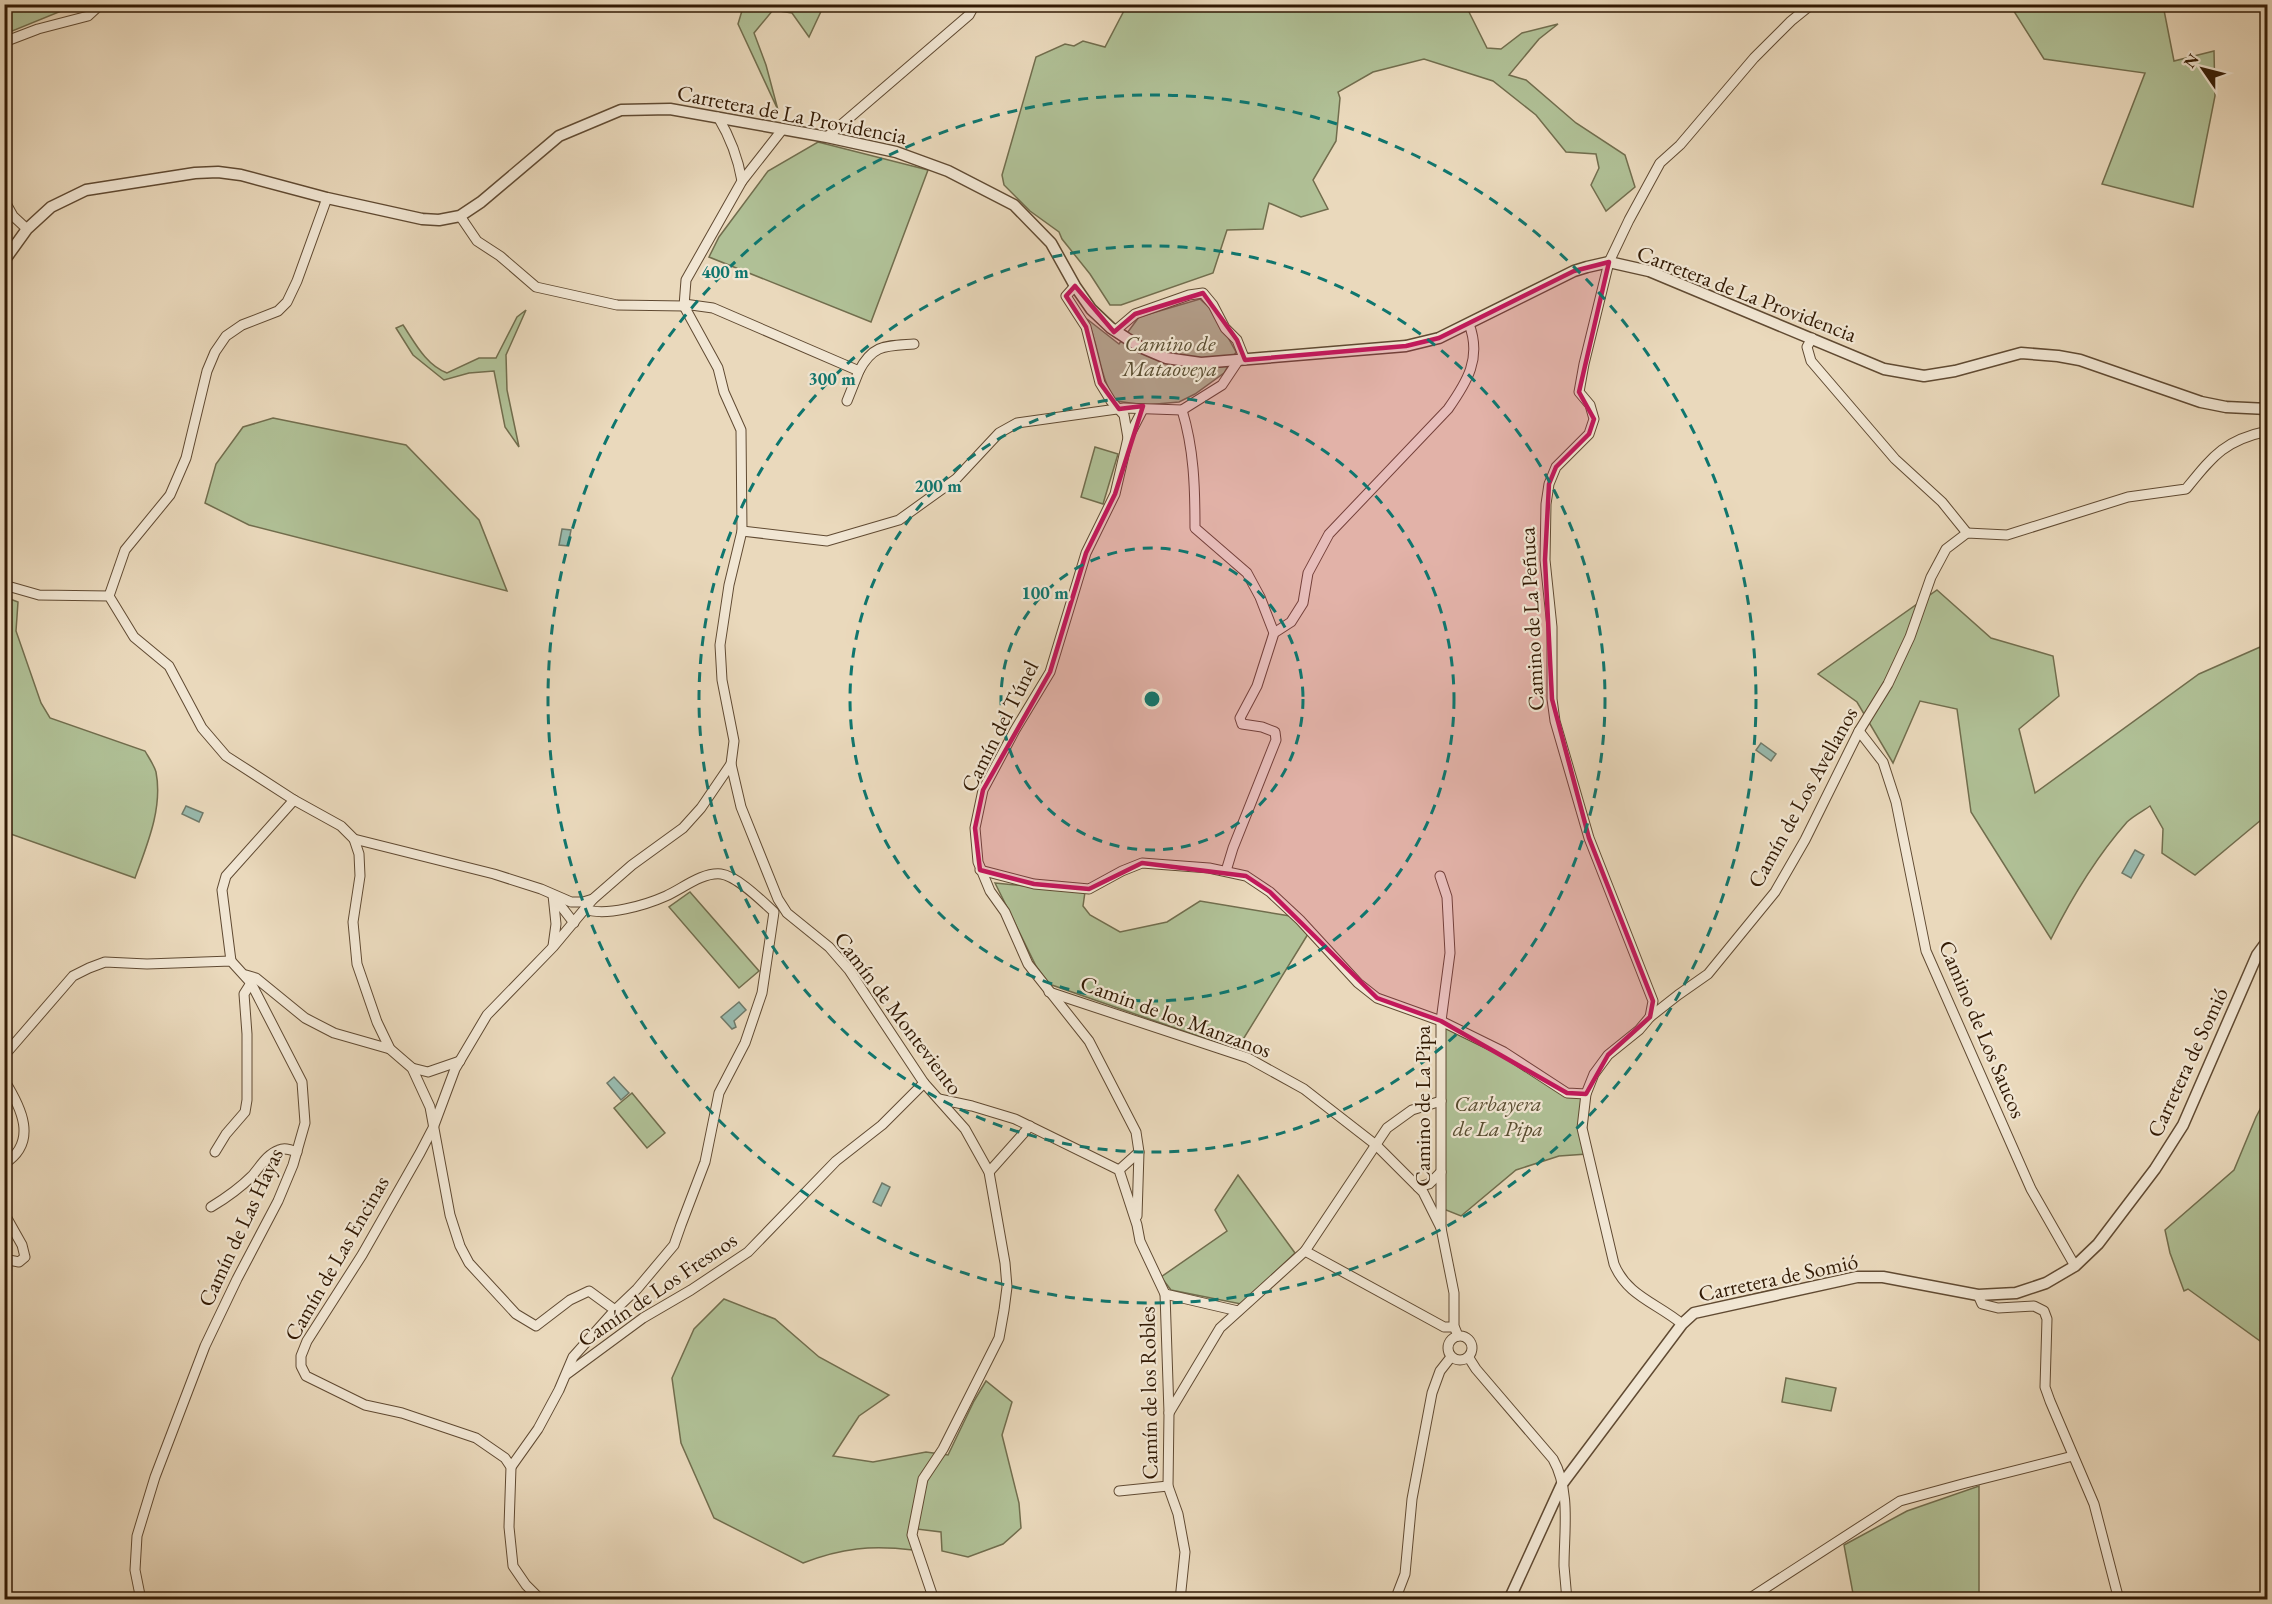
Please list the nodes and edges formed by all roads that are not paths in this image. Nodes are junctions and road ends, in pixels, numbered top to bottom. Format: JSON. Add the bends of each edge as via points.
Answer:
{"nodes":[{"id":1,"x":101,"y":4,"type":"edge"},
{"id":2,"x":975,"y":4,"type":"edge"},
{"id":3,"x":1812,"y":4,"type":"edge"},
{"id":4,"x":4,"y":42,"type":"edge"},
{"id":5,"x":718,"y":117,"type":"junction"},
{"id":6,"x":782,"y":130,"type":"junction"},
{"id":7,"x":827,"y":137,"type":"junction"},
{"id":8,"x":742,"y":181,"type":"junction"},
{"id":9,"x":327,"y":198,"type":"junction"},
{"id":10,"x":4,"y":200,"type":"edge"},
{"id":11,"x":460,"y":216,"type":"junction"},
{"id":12,"x":27,"y":229,"type":"junction"},
{"id":13,"x":4,"y":261,"type":"edge"},
{"id":14,"x":1609,"y":262,"type":"junction"},
{"id":15,"x":1075,"y":286,"type":"junction"},
{"id":16,"x":684,"y":305,"type":"junction"},
{"id":17,"x":1469,"y":324,"type":"junction"},
{"id":18,"x":1115,"y":331,"type":"junction"},
{"id":19,"x":1812,"y":338,"type":"junction"},
{"id":20,"x":914,"y":344,"type":"dead end"},
{"id":21,"x":1241,"y":360,"type":"junction"},
{"id":22,"x":859,"y":371,"type":"junction"},
{"id":23,"x":847,"y":401,"type":"dead end"},
{"id":24,"x":1119,"y":409,"type":"junction"},
{"id":25,"x":1143,"y":409,"type":"junction"},
{"id":26,"x":2268,"y":409,"type":"edge"},
{"id":27,"x":1182,"y":410,"type":"junction"},
{"id":28,"x":2268,"y":432,"type":"edge"},
{"id":29,"x":1128,"y":438,"type":"junction"},
{"id":30,"x":742,"y":531,"type":"junction"},
{"id":31,"x":1967,"y":533,"type":"junction"},
{"id":32,"x":4,"y":585,"type":"edge"},
{"id":33,"x":109,"y":596,"type":"junction"},
{"id":34,"x":1275,"y":633,"type":"junction"},
{"id":35,"x":1859,"y":731,"type":"junction"},
{"id":36,"x":731,"y":764,"type":"junction"},
{"id":37,"x":294,"y":800,"type":"junction"},
{"id":38,"x":354,"y":839,"type":"junction"},
{"id":39,"x":980,"y":870,"type":"junction"},
{"id":40,"x":1226,"y":871,"type":"junction"},
{"id":41,"x":1440,"y":876,"type":"dead end"},
{"id":42,"x":553,"y":895,"type":"junction"},
{"id":43,"x":593,"y":899,"type":"junction"},
{"id":44,"x":585,"y":909,"type":"junction"},
{"id":45,"x":574,"y":923,"type":"junction"},
{"id":46,"x":2268,"y":940,"type":"edge"},
{"id":47,"x":553,"y":947,"type":"junction"},
{"id":48,"x":231,"y":961,"type":"junction"},
{"id":49,"x":244,"y":974,"type":"junction"},
{"id":50,"x":251,"y":982,"type":"junction"},
{"id":51,"x":1049,"y":992,"type":"junction"},
{"id":52,"x":1650,"y":1017,"type":"junction"},
{"id":53,"x":1441,"y":1021,"type":"junction"},
{"id":54,"x":390,"y":1049,"type":"junction"},
{"id":55,"x":4,"y":1052,"type":"edge"},
{"id":56,"x":459,"y":1061,"type":"junction"},
{"id":57,"x":412,"y":1068,"type":"junction"},
{"id":58,"x":4,"y":1080,"type":"edge"},
{"id":59,"x":924,"y":1083,"type":"junction"},
{"id":60,"x":1586,"y":1094,"type":"junction"},
{"id":61,"x":939,"y":1099,"type":"junction"},
{"id":62,"x":1441,"y":1101,"type":"junction"},
{"id":63,"x":1030,"y":1126,"type":"junction"},
{"id":64,"x":434,"y":1128,"type":"junction"},
{"id":65,"x":1376,"y":1145,"type":"junction"},
{"id":66,"x":215,"y":1152,"type":"dead end"},
{"id":67,"x":297,"y":1152,"type":"junction"},
{"id":68,"x":1139,"y":1152,"type":"junction"},
{"id":69,"x":4,"y":1164,"type":"edge"},
{"id":70,"x":1119,"y":1170,"type":"junction"},
{"id":71,"x":989,"y":1172,"type":"junction"},
{"id":72,"x":1441,"y":1172,"type":"junction"},
{"id":73,"x":1418,"y":1187,"type":"junction"},
{"id":74,"x":211,"y":1207,"type":"dead end"},
{"id":75,"x":4,"y":1213,"type":"edge"},
{"id":76,"x":1137,"y":1225,"type":"junction"},
{"id":77,"x":1441,"y":1228,"type":"junction"},
{"id":78,"x":1305,"y":1251,"type":"junction"},
{"id":79,"x":4,"y":1259,"type":"edge"},
{"id":80,"x":2075,"y":1266,"type":"junction"},
{"id":81,"x":1165,"y":1294,"type":"junction"},
{"id":82,"x":1977,"y":1295,"type":"junction"},
{"id":83,"x":615,"y":1310,"type":"junction"},
{"id":84,"x":1238,"y":1311,"type":"junction"},
{"id":85,"x":1682,"y":1324,"type":"junction"},
{"id":86,"x":1456,"y":1331,"type":"junction"},
{"id":87,"x":1452,"y":1357,"type":"junction"},
{"id":88,"x":1469,"y":1358,"type":"junction"},
{"id":89,"x":565,"y":1375,"type":"junction"},
{"id":90,"x":1169,"y":1413,"type":"junction"},
{"id":91,"x":2073,"y":1456,"type":"junction"},
{"id":92,"x":511,"y":1467,"type":"junction"},
{"id":93,"x":1562,"y":1484,"type":"junction"},
{"id":94,"x":1168,"y":1486,"type":"junction"},
{"id":95,"x":1119,"y":1491,"type":"dead end"},
{"id":96,"x":141,"y":1599,"type":"edge"},
{"id":97,"x":541,"y":1599,"type":"edge"},
{"id":98,"x":934,"y":1599,"type":"edge"},
{"id":99,"x":1180,"y":1599,"type":"edge"},
{"id":100,"x":1395,"y":1599,"type":"edge"},
{"id":101,"x":1509,"y":1599,"type":"edge"},
{"id":102,"x":1567,"y":1599,"type":"edge"},
{"id":103,"x":1747,"y":1599,"type":"edge"},
{"id":104,"x":2119,"y":1599,"type":"edge"}],
"edges":[{"from":1,"to":4,"type":"street","via":[[88,16]]},
{"from":2,"to":7,"type":"street","via":[[969,15]]},
{"from":3,"to":14,"type":"street","via":[[1754,58],[1660,164]]},
{"from":5,"to":6,"type":"street","name":"Carretera de La Providencia"},
{"from":5,"to":8,"type":"street","via":[[739,164]]},
{"from":5,"to":11,"type":"street","name":"Carretera de La Providencia","via":[[670,109],[621,110],[559,136]]},
{"from":6,"to":7,"type":"street","name":"Carretera de La Providencia"},
{"from":6,"to":8,"type":"street"},
{"from":7,"to":15,"type":"street","name":"Carretera de La Providencia","via":[[896,152],[948,171],[1014,205],[1051,243]]},
{"from":8,"to":16,"type":"street","via":[[686,280]]},
{"from":9,"to":11,"type":"street","name":"Carretera de La Providencia","via":[[422,219]]},
{"from":9,"to":12,"type":"street","name":"Carretera de La Providencia","via":[[241,175],[195,173],[86,190],[51,207]]},
{"from":9,"to":33,"type":"street","via":[[287,302],[278,311],[242,325],[226,336],[215,351],[186,458],[174,486],[125,550]]},
{"from":10,"to":12,"type":"street"},
{"from":11,"to":16,"type":"street","via":[[477,241],[536,287],[617,305]]},
{"from":12,"to":13,"type":"street","name":"Carretera de La Providencia"},
{"from":14,"to":17,"type":"street","name":"Carretera de La Providencia","via":[[1574,271]]},
{"from":14,"to":19,"type":"street","name":"Carretera de La Providencia","via":[[1649,271]]},
{"from":14,"to":52,"type":"street","name":"Camino de La Peñuca","via":[[1579,392],[1590,405],[1594,419],[1589,434],[1556,466],[1549,484],[1545,560],[1552,627],[1552,699],[1589,838],[1653,1001]]},
{"from":15,"to":18,"type":"street","name":"Carretera de La Providencia","via":[[1091,309]]},
{"from":15,"to":24,"type":"street","via":[[1066,296],[1086,327],[1100,383]]},
{"from":16,"to":22,"type":"street","via":[[713,308]]},
{"from":16,"to":30,"type":"street","name":"Camín de Monteviento","via":[[718,368],[741,430]]},
{"from":17,"to":21,"type":"street","name":"Carretera de La Providencia","via":[[1439,338],[1406,346]]},
{"from":17,"to":34,"type":"street","via":[[1473,334],[1473,366],[1463,388],[1448,409],[1329,534],[1308,573],[1303,603],[1291,622]]},
{"from":18,"to":21,"type":"street","name":"Carretera de La Providencia","via":[[1166,358],[1201,363]]},
{"from":18,"to":21,"type":"street","via":[[1135,314],[1203,293],[1237,340]]},
{"from":19,"to":26,"type":"street","name":"Carretera de La Providencia","via":[[1884,369],[1924,375],[2021,353],[2058,356],[2201,402]]},
{"from":19,"to":31,"type":"street","via":[[1808,347],[1811,361],[1895,459],[1942,502]]},
{"from":20,"to":22,"type":"street","via":[[878,349],[867,356]]},
{"from":21,"to":27,"type":"street","via":[[1222,385]]},
{"from":22,"to":23,"type":"street"},
{"from":24,"to":25,"type":"street"},
{"from":24,"to":29,"type":"street"},
{"from":24,"to":30,"type":"street","via":[[1017,423],[999,433],[956,479],[899,520],[827,541]]},
{"from":25,"to":27,"type":"street"},
{"from":25,"to":29,"type":"street","name":"Camín del Túnel"},
{"from":27,"to":34,"type":"street","via":[[1194,470],[1195,528],[1247,573]]},
{"from":28,"to":31,"type":"street","via":[[2245,436],[2213,455],[2186,489],[2128,497],[2007,535]]},
{"from":29,"to":39,"type":"street","name":"Camín del Túnel","via":[[1115,494],[1086,553],[1050,672],[983,790],[975,828]]},
{"from":30,"to":36,"type":"street","name":"Camín de Monteviento","via":[[720,645],[722,680],[734,741]]},
{"from":31,"to":35,"type":"street","name":"Camín de Los Avellanos","via":[[1946,549],[1888,684]]},
{"from":32,"to":33,"type":"street","via":[[39,595]]},
{"from":33,"to":37,"type":"street","via":[[134,637],[169,666],[202,728],[226,756]]},
{"from":34,"to":40,"type":"street","via":[[1257,686],[1240,718],[1242,724],[1275,732],[1276,740]]},
{"from":35,"to":52,"type":"street","name":"Camín de Los Avellanos","via":[[1775,892],[1708,974]]},
{"from":35,"to":80,"type":"street","name":"Camino de Los Saucos","via":[[1883,762],[1896,802],[1926,951],[2031,1189]]},
{"from":36,"to":43,"type":"street","name":"Camín de Las Encinas","via":[[683,828]]},
{"from":36,"to":59,"type":"street","name":"Camín de Monteviento","via":[[741,807],[778,899],[849,970]]},
{"from":37,"to":38,"type":"street","via":[[341,826]]},
{"from":37,"to":48,"type":"street","via":[[226,876],[222,890]]},
{"from":38,"to":42,"type":"street","via":[[494,874]]},
{"from":38,"to":54,"type":"street","via":[[360,876],[353,922],[357,964]]},
{"from":39,"to":40,"type":"street","via":[[1034,884],[1089,889],[1142,863]]},
{"from":39,"to":51,"type":"street","name":"Camín del Túnel","via":[[1005,912],[1028,964]]},
{"from":40,"to":53,"type":"street","via":[[1246,876],[1270,892],[1377,998]]},
{"from":41,"to":53,"type":"street","name":"Camino de La Pipa","via":[[1446,897],[1450,953]]},
{"from":42,"to":43,"type":"street","via":[[571,902]]},
{"from":42,"to":45,"type":"street"},
{"from":42,"to":47,"type":"street"},
{"from":43,"to":44,"type":"street","name":"Camín de Las Encinas"},
{"from":44,"to":45,"type":"street","name":"Camín de Las Encinas"},
{"from":44,"to":83,"type":"street","via":[[600,913],[632,907],[664,897],[709,875],[723,874],[751,891],[774,912],[762,993],[745,1043],[719,1093],[705,1162],[674,1245]]},
{"from":45,"to":47,"type":"street","name":"Camín de Las Encinas"},
{"from":46,"to":80,"type":"street","name":"Carretera de Somió","via":[[2257,955],[2184,1125],[2098,1244]]},
{"from":47,"to":56,"type":"street","name":"Camín de Las Encinas","via":[[487,1015]]},
{"from":48,"to":49,"type":"street","name":"Camín de Las Hayas"},
{"from":48,"to":55,"type":"street","via":[[105,963],[89,968],[73,976]]},
{"from":49,"to":50,"type":"street","name":"Camín de Las Hayas"},
{"from":49,"to":54,"type":"street","via":[[256,978],[305,1018],[334,1033]]},
{"from":50,"to":66,"type":"street","via":[[244,994],[248,1034],[245,1112]]},
{"from":50,"to":67,"type":"street","name":"Camín de Las Hayas","via":[[302,1082],[305,1123]]},
{"from":51,"to":65,"type":"street","name":"Camin de los Manzanos","via":[[1248,1058],[1304,1089]]},
{"from":51,"to":68,"type":"street","name":"Camín del Túnel","via":[[1089,1041],[1136,1132]]},
{"from":52,"to":60,"type":"street","name":"Camín de Los Avellanos","via":[[1608,1055]]},
{"from":53,"to":60,"type":"street","via":[[1504,1052],[1568,1093]]},
{"from":53,"to":62,"type":"street","name":"Camino de La Pipa"},
{"from":54,"to":57,"type":"street"},
{"from":56,"to":57,"type":"street","via":[[428,1072]]},
{"from":56,"to":64,"type":"street","name":"Camín de Las Encinas"},
{"from":57,"to":64,"type":"street","via":[[430,1107]]},
{"from":58,"to":69,"type":"street","via":[[26,1126],[18,1150]]},
{"from":59,"to":61,"type":"street","name":"Camín de Monteviento"},
{"from":59,"to":89,"type":"street","name":"Camín de Los Fresnos","via":[[882,1125],[836,1161],[748,1252],[643,1318]]},
{"from":60,"to":85,"type":"street","name":"Camín de Los Avellanos","via":[[1584,1143],[1617,1271],[1630,1288]]},
{"from":61,"to":63,"type":"street"},
{"from":61,"to":71,"type":"street","name":"Camín de Monteviento","via":[[965,1129]]},
{"from":62,"to":65,"type":"street","via":[[1401,1117],[1387,1128]]},
{"from":62,"to":72,"type":"street","name":"Camino de La Pipa"},
{"from":63,"to":70,"type":"street"},
{"from":63,"to":71,"type":"street"},
{"from":64,"to":83,"type":"street","via":[[450,1215],[460,1246],[469,1263],[516,1314],[536,1326],[589,1291]]},
{"from":64,"to":92,"type":"street","name":"Camín de Las Encinas","via":[[308,1341],[301,1366],[306,1376],[364,1405],[402,1413],[476,1438],[505,1458]]},
{"from":65,"to":73,"type":"street","name":"Camin de los Manzanos"},
{"from":65,"to":78,"type":"street"},
{"from":67,"to":74,"type":"street","via":[[286,1148],[269,1156],[229,1196]]},
{"from":67,"to":96,"type":"street","name":"Camín de Las Hayas","via":[[278,1201],[206,1346],[155,1477],[137,1536],[135,1570]]},
{"from":68,"to":70,"type":"street"},
{"from":68,"to":76,"type":"street"},
{"from":70,"to":76,"type":"street","name":"Camín de los Robles"},
{"from":71,"to":98,"type":"street","name":"Camín de Monteviento","via":[[1007,1287],[999,1338],[943,1449],[923,1479],[912,1535]]},
{"from":72,"to":73,"type":"street","via":[[1429,1184]]},
{"from":72,"to":77,"type":"street","name":"Camino de La Pipa"},
{"from":73,"to":77,"type":"street","name":"Camin de los Manzanos"},
{"from":75,"to":79,"type":"street","via":[[25,1257],[19,1262]]},
{"from":76,"to":81,"type":"street","name":"Camín de los Robles","via":[[1147,1258]]},
{"from":77,"to":86,"type":"street","name":"Camino de La Pipa","via":[[1454,1293]]},
{"from":78,"to":84,"type":"street"},
{"from":78,"to":86,"type":"street"},
{"from":80,"to":82,"type":"street","name":"Carretera de Somió","via":[[2016,1293]]},
{"from":81,"to":84,"type":"street"},
{"from":81,"to":90,"type":"street","name":"Camín de los Robles"},
{"from":82,"to":85,"type":"street","name":"Carretera de Somió","via":[[1884,1277],[1857,1277],[1694,1313]]},
{"from":82,"to":91,"type":"street","via":[[1982,1304],[1998,1308],[2034,1306],[2044,1311],[2045,1386]]},
{"from":83,"to":89,"type":"street","via":[[573,1357]]},
{"from":84,"to":90,"type":"street","via":[[1220,1329]]},
{"from":85,"to":93,"type":"street","name":"Carretera de Somió"},
{"from":86,"to":87,"type":"street","via":[[1448,1344]]},
{"from":86,"to":88,"type":"street","via":[[1472,1343]]},
{"from":87,"to":88,"type":"street"},
{"from":87,"to":100,"type":"street","via":[[1440,1371],[1432,1393],[1412,1499],[1405,1574]]},
{"from":88,"to":93,"type":"street","via":[[1553,1459]]},
{"from":89,"to":92,"type":"street","via":[[538,1429]]},
{"from":90,"to":94,"type":"street","name":"Camín de los Robles"},
{"from":91,"to":103,"type":"street","via":[[1900,1501]]},
{"from":91,"to":104,"type":"street","via":[[2097,1512]]},
{"from":92,"to":97,"type":"street","via":[[509,1527],[513,1566]]},
{"from":93,"to":101,"type":"street","name":"Carretera de Somió"},
{"from":93,"to":102,"type":"street"},
{"from":94,"to":95,"type":"street"},
{"from":94,"to":99,"type":"street","name":"Camín de los Robles","via":[[1185,1552]]}]}
